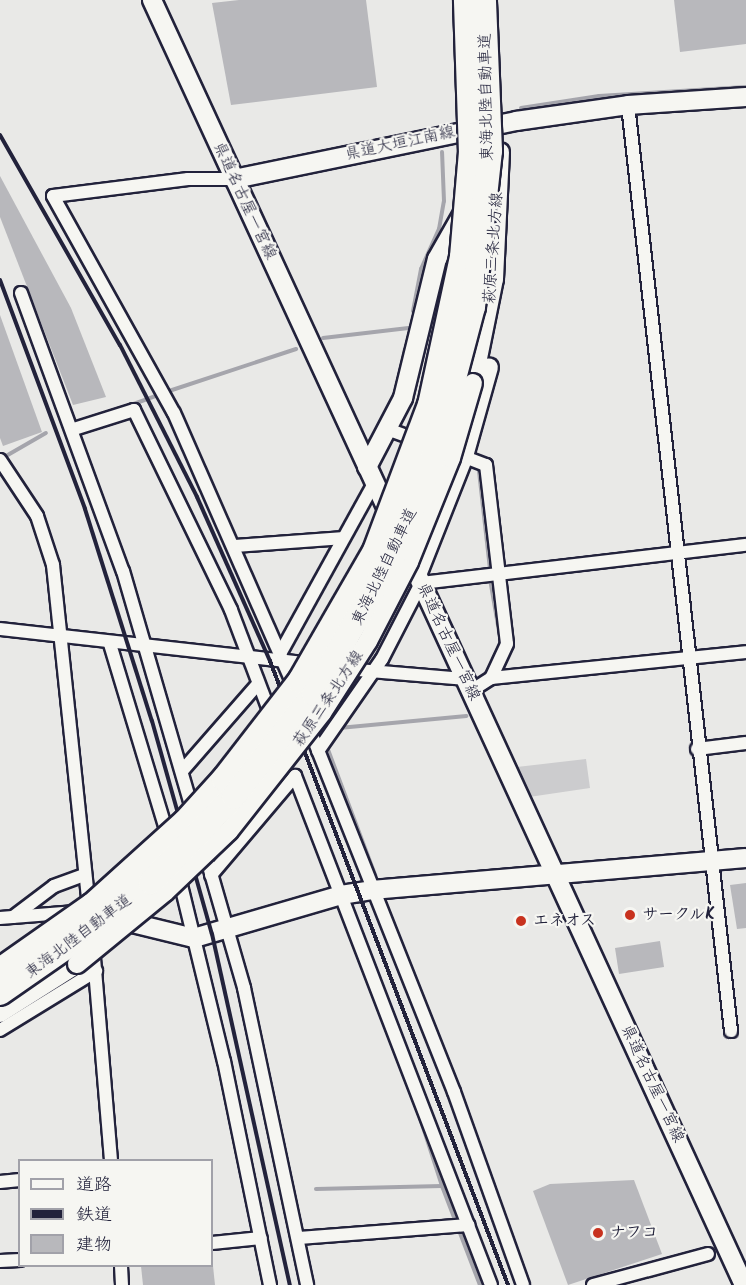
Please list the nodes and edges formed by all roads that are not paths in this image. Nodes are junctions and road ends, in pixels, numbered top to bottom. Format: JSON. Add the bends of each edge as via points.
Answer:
{"nodes":[{"id":1,"x":152,"y":0,"type":"edge"},
{"id":2,"x":456,"y":0,"type":"edge"},
{"id":3,"x":466,"y":0,"type":"edge"},
{"id":4,"x":484,"y":0,"type":"edge"},
{"id":5,"x":493,"y":0,"type":"edge"},
{"id":6,"x":746,"y":98,"type":"edge"},
{"id":7,"x":627,"y":105,"type":"junction"},
{"id":8,"x":492,"y":125,"type":"junction"},
{"id":9,"x":234,"y":179,"type":"junction"},
{"id":10,"x":499,"y":190,"type":"junction"},
{"id":11,"x":497,"y":248,"type":"junction"},
{"id":12,"x":21,"y":293,"type":"dead end"},
{"id":13,"x":74,"y":429,"type":"junction"},
{"id":14,"x":390,"y":430,"type":"junction"},
{"id":15,"x":464,"y":456,"type":"junction"},
{"id":16,"x":1,"y":463,"type":"edge"},
{"id":17,"x":371,"y":475,"type":"junction"},
{"id":18,"x":342,"y":538,"type":"junction"},
{"id":19,"x":746,"y":545,"type":"edge"},
{"id":20,"x":234,"y":546,"type":"junction"},
{"id":21,"x":675,"y":555,"type":"junction"},
{"id":22,"x":497,"y":573,"type":"junction"},
{"id":23,"x":419,"y":579,"type":"junction"},
{"id":24,"x":0,"y":629,"type":"edge"},
{"id":25,"x":60,"y":635,"type":"junction"},
{"id":26,"x":110,"y":644,"type":"junction"},
{"id":27,"x":145,"y":647,"type":"junction"},
{"id":28,"x":746,"y":652,"type":"edge"},
{"id":29,"x":283,"y":656,"type":"junction"},
{"id":30,"x":250,"y":657,"type":"junction"},
{"id":31,"x":687,"y":659,"type":"junction"},
{"id":32,"x":373,"y":672,"type":"junction"},
{"id":33,"x":491,"y":678,"type":"junction"},
{"id":34,"x":258,"y":684,"type":"junction"},
{"id":35,"x":468,"y":685,"type":"junction"},
{"id":36,"x":746,"y":743,"type":"edge"},
{"id":37,"x":697,"y":749,"type":"junction"},
{"id":38,"x":318,"y":751,"type":"junction"},
{"id":39,"x":182,"y":771,"type":"junction"},
{"id":40,"x":295,"y":776,"type":"junction"},
{"id":41,"x":746,"y":858,"type":"edge"},
{"id":42,"x":710,"y":861,"type":"junction"},
{"id":43,"x":212,"y":874,"type":"junction"},
{"id":44,"x":555,"y":874,"type":"junction"},
{"id":45,"x":85,"y":875,"type":"junction"},
{"id":46,"x":372,"y":890,"type":"junction"},
{"id":47,"x":341,"y":895,"type":"junction"},
{"id":48,"x":89,"y":911,"type":"junction"},
{"id":49,"x":6,"y":917,"type":"edge"},
{"id":50,"x":227,"y":930,"type":"junction"},
{"id":51,"x":194,"y":938,"type":"junction"},
{"id":52,"x":0,"y":970,"type":"edge"},
{"id":53,"x":96,"y":971,"type":"junction"},
{"id":54,"x":0,"y":993,"type":"edge"},
{"id":55,"x":0,"y":1013,"type":"edge"},
{"id":56,"x":0,"y":1030,"type":"edge"},
{"id":57,"x":731,"y":1031,"type":"dead end"},
{"id":58,"x":111,"y":1159,"type":"edge"},
{"id":59,"x":18,"y":1180,"type":"edge"},
{"id":60,"x":0,"y":1182,"type":"edge"},
{"id":61,"x":468,"y":1226,"type":"junction"},
{"id":62,"x":261,"y":1238,"type":"junction"},
{"id":63,"x":299,"y":1238,"type":"junction"},
{"id":64,"x":213,"y":1242,"type":"edge"},
{"id":65,"x":708,"y":1254,"type":"dead end"},
{"id":66,"x":18,"y":1260,"type":"edge"},
{"id":67,"x":0,"y":1261,"type":"edge"},
{"id":68,"x":121,"y":1267,"type":"edge"},
{"id":69,"x":122,"y":1285,"type":"edge"},
{"id":70,"x":270,"y":1285,"type":"edge"},
{"id":71,"x":307,"y":1285,"type":"edge"},
{"id":72,"x":491,"y":1285,"type":"edge"},
{"id":73,"x":523,"y":1285,"type":"edge"},
{"id":74,"x":593,"y":1285,"type":"edge"},
{"id":75,"x":744,"y":1285,"type":"edge"}],
"edges":[{"from":1,"to":9,"type":"main road","name":"県道名古屋一宮線"},
{"from":2,"to":8,"type":"main road","name":"萩原三条北方線","via":[[466,79]]},
{"from":3,"to":52,"type":"highway","name":"東海北陸自動車道","bridge":true,"via":[[471,153],[462,257],[430,405],[375,550],[300,681],[224,779],[93,905]]},
{"from":4,"to":54,"type":"highway","name":"東海北陸自動車道","bridge":true,"via":[[490,151],[472,307],[433,458],[392,557],[314,694],[234,796],[151,882]]},
{"from":5,"to":8,"type":"main road","name":"萩原三条北方線"},
{"from":6,"to":7,"type":"main road","name":"県道大垣江南線"},
{"from":7,"to":8,"type":"main road","name":"県道大垣江南線"},
{"from":7,"to":21,"type":"street"},
{"from":8,"to":9,"type":"main road","name":"県道大垣江南線"},
{"from":8,"to":10,"type":"main road","name":"萩原三条北方線","via":[[500,167]]},
{"from":9,"to":17,"type":"main road","name":"県道名古屋一宮線"},
{"from":9,"to":20,"type":"street","via":[[188,179],[53,196],[174,413]]},
{"from":10,"to":11,"type":"main road","name":"萩原三条北方線"},
{"from":10,"to":14,"type":"main road","via":[[461,212],[437,259],[403,398]]},
{"from":11,"to":15,"type":"main road","via":[[502,311]]},
{"from":11,"to":55,"type":"main road","name":"萩原三条北方線","bridge":true,"via":[[492,302],[451,459],[409,562],[368,641],[322,713],[229,831],[165,892],[77,964]]},
{"from":12,"to":13,"type":"street"},
{"from":13,"to":27,"type":"street"},
{"from":13,"to":30,"type":"street","via":[[134,410],[188,517]]},
{"from":14,"to":15,"type":"street"},
{"from":14,"to":17,"type":"main road"},
{"from":15,"to":22,"type":"street","via":[[486,465]]},
{"from":15,"to":23,"type":"main road"},
{"from":16,"to":25,"type":"street","via":[[49,543]]},
{"from":17,"to":18,"type":"street"},
{"from":17,"to":23,"type":"main road","name":"県道名古屋一宮線"},
{"from":18,"to":20,"type":"street"},
{"from":18,"to":29,"type":"street"},
{"from":19,"to":21,"type":"street"},
{"from":20,"to":29,"type":"street"},
{"from":21,"to":22,"type":"street"},
{"from":21,"to":31,"type":"street"},
{"from":22,"to":23,"type":"street"},
{"from":22,"to":33,"type":"street","via":[[507,644]]},
{"from":23,"to":32,"type":"street"},
{"from":23,"to":35,"type":"main road","name":"県道名古屋一宮線"},
{"from":24,"to":25,"type":"street"},
{"from":25,"to":26,"type":"street"},
{"from":25,"to":45,"type":"street"},
{"from":26,"to":27,"type":"street"},
{"from":26,"to":51,"type":"street","via":[[162,811]]},
{"from":27,"to":30,"type":"street"},
{"from":27,"to":39,"type":"street"},
{"from":28,"to":31,"type":"street"},
{"from":29,"to":30,"type":"street"},
{"from":29,"to":32,"type":"street"},
{"from":29,"to":38,"type":"street"},
{"from":30,"to":34,"type":"street"},
{"from":31,"to":33,"type":"street"},
{"from":31,"to":37,"type":"street"},
{"from":32,"to":35,"type":"street"},
{"from":32,"to":38,"type":"street"},
{"from":33,"to":35,"type":"street"},
{"from":34,"to":39,"type":"street","via":[[207,747]]},
{"from":34,"to":40,"type":"street"},
{"from":35,"to":44,"type":"main road","name":"県道名古屋一宮線"},
{"from":36,"to":37,"type":"street"},
{"from":37,"to":42,"type":"street"},
{"from":38,"to":46,"type":"street","via":[[357,832]]},
{"from":39,"to":43,"type":"street"},
{"from":40,"to":43,"type":"street"},
{"from":40,"to":47,"type":"street"},
{"from":41,"to":42,"type":"main road"},
{"from":42,"to":44,"type":"main road"},
{"from":42,"to":57,"type":"street"},
{"from":43,"to":50,"type":"street"},
{"from":44,"to":46,"type":"main road"},
{"from":44,"to":75,"type":"main road","name":"県道名古屋一宮線"},
{"from":45,"to":48,"type":"street"},
{"from":45,"to":49,"type":"street","via":[[54,886]]},
{"from":46,"to":47,"type":"main road"},
{"from":46,"to":73,"type":"street","via":[[454,1092]]},
{"from":47,"to":50,"type":"main road"},
{"from":47,"to":61,"type":"street"},
{"from":48,"to":49,"type":"street"},
{"from":48,"to":51,"type":"main road"},
{"from":48,"to":53,"type":"street"},
{"from":50,"to":51,"type":"main road"},
{"from":50,"to":63,"type":"street"},
{"from":51,"to":62,"type":"street"},
{"from":53,"to":56,"type":"street"},
{"from":53,"to":58,"type":"street"},
{"from":59,"to":60,"type":"street"},
{"from":61,"to":63,"type":"street"},
{"from":61,"to":72,"type":"street"},
{"from":62,"to":64,"type":"street"},
{"from":62,"to":70,"type":"street"},
{"from":63,"to":71,"type":"street"},
{"from":65,"to":74,"type":"street"},
{"from":66,"to":67,"type":"street"},
{"from":68,"to":69,"type":"street"}]}
